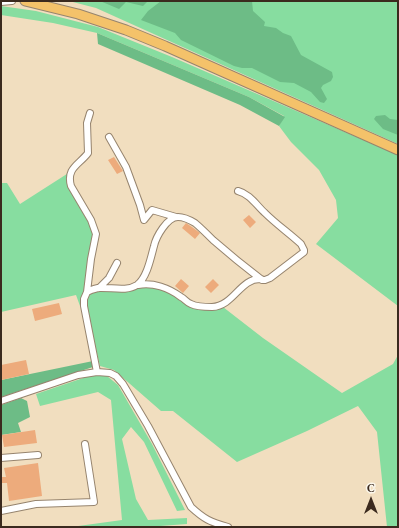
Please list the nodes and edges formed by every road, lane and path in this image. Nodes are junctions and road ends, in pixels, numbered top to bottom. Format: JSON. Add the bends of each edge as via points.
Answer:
{"nodes":[{"id":1,"x":12,"y":1,"type":"edge"},
{"id":2,"x":25,"y":1,"type":"edge"},
{"id":3,"x":1,"y":2,"type":"edge"},
{"id":4,"x":90,"y":113,"type":"dead end"},
{"id":5,"x":109,"y":137,"type":"dead end"},
{"id":6,"x":398,"y":150,"type":"edge"},
{"id":7,"x":238,"y":191,"type":"dead end"},
{"id":8,"x":176,"y":217,"type":"junction"},
{"id":9,"x":117,"y":263,"type":"dead end"},
{"id":10,"x":261,"y":279,"type":"junction"},
{"id":11,"x":138,"y":285,"type":"junction"},
{"id":12,"x":99,"y":288,"type":"junction"},
{"id":13,"x":86,"y":292,"type":"junction"},
{"id":14,"x":97,"y":372,"type":"junction"},
{"id":15,"x":1,"y":401,"type":"edge"},
{"id":16,"x":85,"y":444,"type":"dead end"},
{"id":17,"x":38,"y":455,"type":"dead end"},
{"id":18,"x":1,"y":458,"type":"edge"},
{"id":19,"x":1,"y":511,"type":"edge"},
{"id":20,"x":228,"y":527,"type":"edge"}],
"edges":[{"from":1,"to":3,"type":"street"},
{"from":2,"to":6,"type":"highway","via":[[78,14],[132,33]]},
{"from":4,"to":13,"type":"street","via":[[87,123],[88,153],[70,171],[69,180],[96,234]]},
{"from":5,"to":8,"type":"street","via":[[126,167],[144,220],[152,210]]},
{"from":7,"to":10,"type":"street","via":[[252,200],[301,244],[304,250],[270,278]]},
{"from":8,"to":10,"type":"street","via":[[186,218],[195,223]]},
{"from":8,"to":11,"type":"street","via":[[157,237],[149,266]]},
{"from":9,"to":12,"type":"street","via":[[109,278]]},
{"from":10,"to":11,"type":"street","via":[[251,281],[230,300],[214,307],[190,304],[160,286],[145,283]]},
{"from":11,"to":12,"type":"street","via":[[121,289]]},
{"from":12,"to":13,"type":"street"},
{"from":13,"to":14,"type":"street","via":[[84,306]]},
{"from":14,"to":15,"type":"street","via":[[78,375]]},
{"from":14,"to":20,"type":"street","via":[[110,373],[122,384],[148,426],[191,507],[212,523]]},
{"from":16,"to":19,"type":"street","via":[[94,502],[36,504]]},
{"from":17,"to":18,"type":"street"}]}
